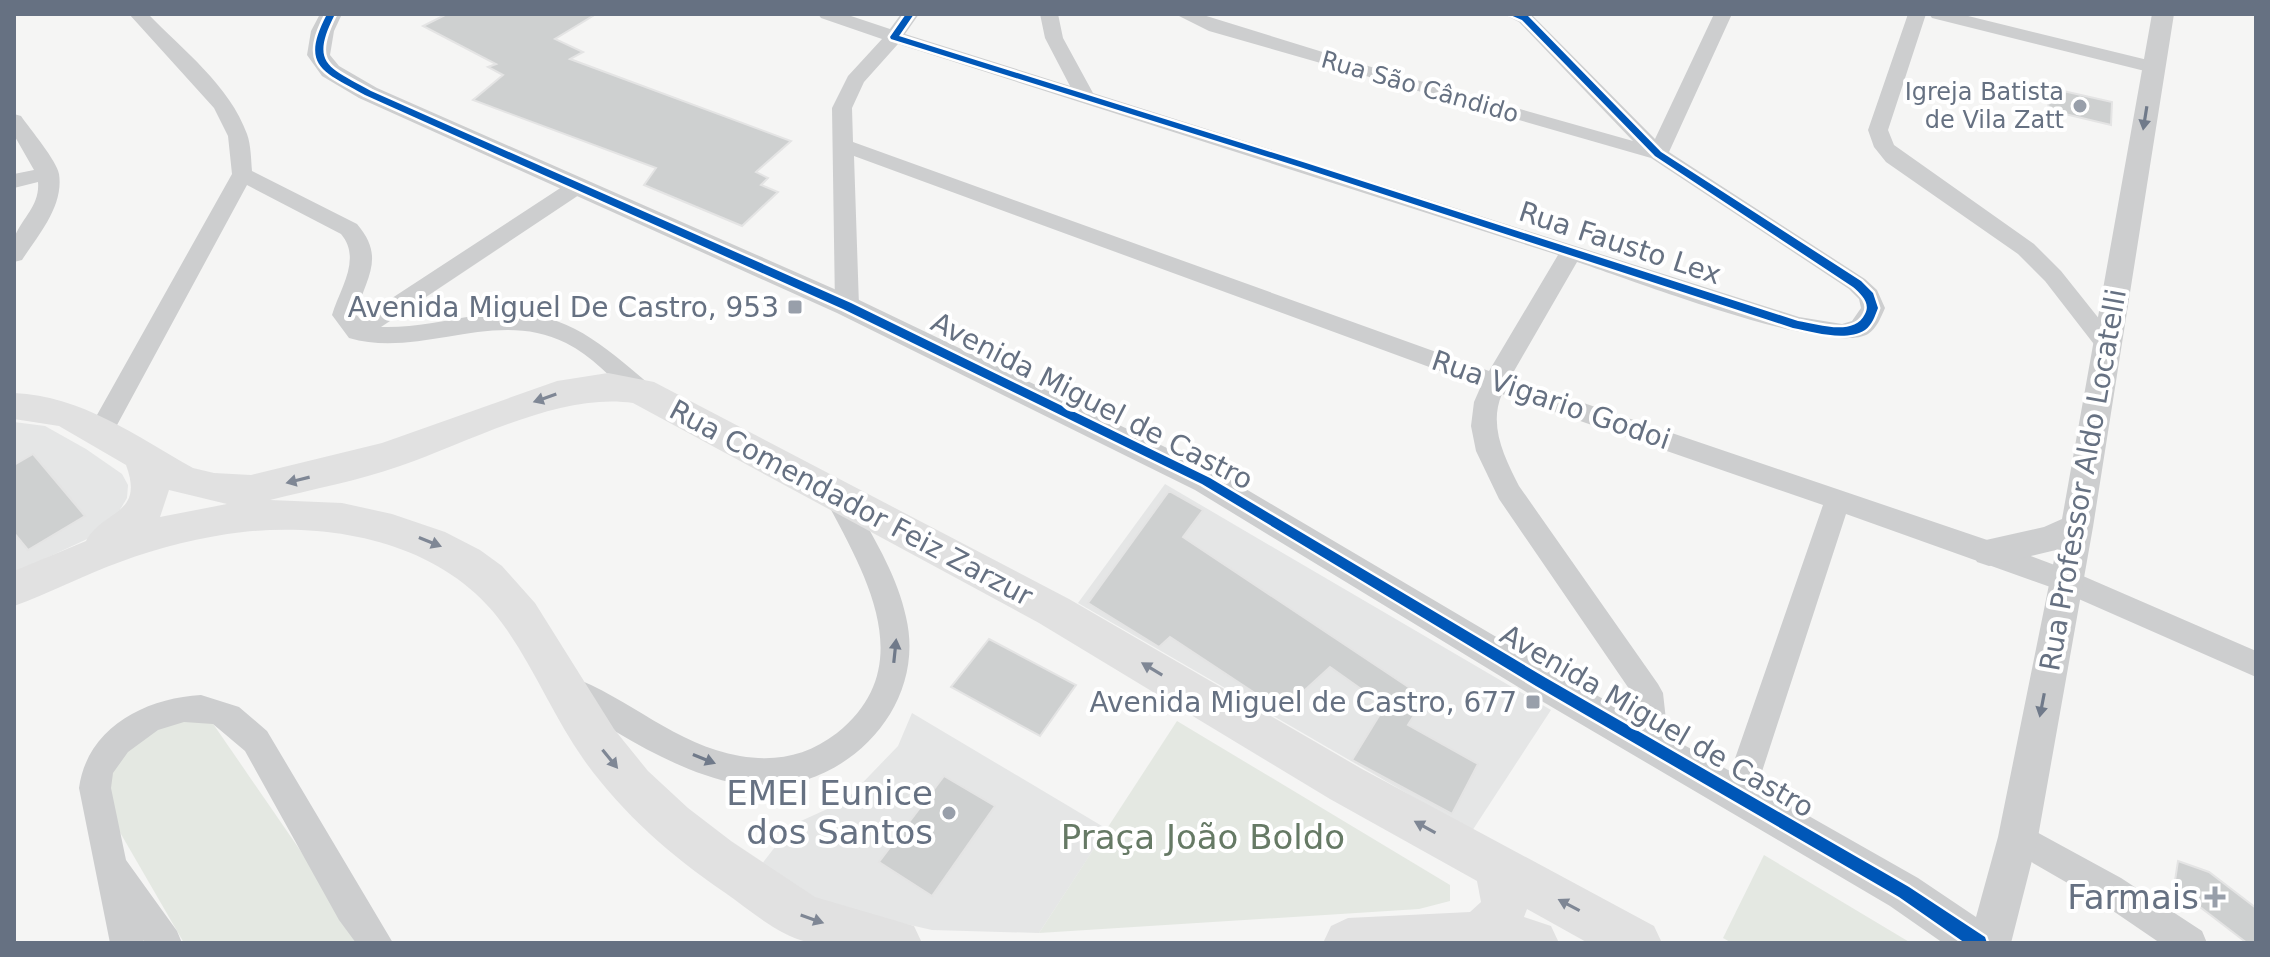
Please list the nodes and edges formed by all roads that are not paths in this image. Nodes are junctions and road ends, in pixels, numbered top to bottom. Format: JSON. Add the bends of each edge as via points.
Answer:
{"nodes":[{"id":1,"x":138,"y":14,"type":"edge"},
{"id":2,"x":331,"y":14,"type":"edge"},
{"id":3,"x":827,"y":14,"type":"edge"},
{"id":4,"x":910,"y":14,"type":"edge"},
{"id":5,"x":1049,"y":14,"type":"edge"},
{"id":6,"x":1184,"y":14,"type":"edge"},
{"id":7,"x":1723,"y":14,"type":"edge"},
{"id":8,"x":1917,"y":14,"type":"edge"},
{"id":9,"x":1938,"y":14,"type":"edge"},
{"id":10,"x":2163,"y":14,"type":"edge"},
{"id":11,"x":1522,"y":15,"type":"edge"},
{"id":12,"x":894,"y":37,"type":"junction"},
{"id":13,"x":2153,"y":67,"type":"junction"},
{"id":14,"x":1085,"y":96,"type":"junction"},
{"id":15,"x":14,"y":120,"type":"edge"},
{"id":16,"x":843,"y":145,"type":"junction"},
{"id":17,"x":1658,"y":154,"type":"junction"},
{"id":18,"x":49,"y":173,"type":"junction"},
{"id":19,"x":242,"y":174,"type":"junction"},
{"id":20,"x":14,"y":181,"type":"edge"},
{"id":21,"x":575,"y":188,"type":"junction"},
{"id":22,"x":1571,"y":253,"type":"junction"},
{"id":23,"x":14,"y":255,"type":"edge"},
{"id":24,"x":847,"y":306,"type":"junction"},
{"id":25,"x":357,"y":332,"type":"junction"},
{"id":26,"x":580,"y":340,"type":"junction"},
{"id":27,"x":2108,"y":346,"type":"junction"},
{"id":28,"x":1495,"y":382,"type":"junction"},
{"id":29,"x":588,"y":388,"type":"junction"},
{"id":30,"x":641,"y":391,"type":"junction"},
{"id":31,"x":14,"y":406,"type":"edge"},
{"id":32,"x":101,"y":431,"type":"junction"},
{"id":33,"x":387,"y":456,"type":"junction"},
{"id":34,"x":142,"y":457,"type":"junction"},
{"id":35,"x":835,"y":493,"type":"junction"},
{"id":36,"x":1838,"y":499,"type":"junction"},
{"id":37,"x":364,"y":523,"type":"junction"},
{"id":38,"x":2077,"y":527,"type":"junction"},
{"id":39,"x":1989,"y":552,"type":"junction"},
{"id":40,"x":79,"y":560,"type":"junction"},
{"id":41,"x":2066,"y":581,"type":"junction"},
{"id":42,"x":14,"y":589,"type":"edge"},
{"id":43,"x":2256,"y":664,"type":"edge"},
{"id":44,"x":560,"y":684,"type":"junction"},
{"id":45,"x":1654,"y":747,"type":"junction"},
{"id":46,"x":1738,"y":796,"type":"junction"},
{"id":47,"x":2018,"y":837,"type":"junction"},
{"id":48,"x":1494,"y":865,"type":"junction"},
{"id":49,"x":113,"y":866,"type":"junction"},
{"id":50,"x":1476,"y":935,"type":"junction"},
{"id":51,"x":127,"y":943,"type":"edge"},
{"id":52,"x":165,"y":943,"type":"edge"},
{"id":53,"x":376,"y":943,"type":"edge"},
{"id":54,"x":897,"y":943,"type":"edge"},
{"id":55,"x":1348,"y":943,"type":"edge"},
{"id":56,"x":1534,"y":943,"type":"edge"},
{"id":57,"x":1637,"y":943,"type":"edge"},
{"id":58,"x":1979,"y":943,"type":"edge"},
{"id":59,"x":1990,"y":943,"type":"edge"},
{"id":60,"x":2190,"y":943,"type":"edge"}],
"edges":[{"from":1,"to":19,"type":"street","via":[[231,120]]},
{"from":2,"to":21,"type":"street","name":"Avenida Miguel de Castro","via":[[316,48],[331,72]]},
{"from":3,"to":12,"type":"street","name":"Rua Fausto Lex"},
{"from":4,"to":12,"type":"street"},
{"from":5,"to":14,"type":"street","via":[[1054,38]]},
{"from":6,"to":17,"type":"street","name":"Rua São Cândido"},
{"from":7,"to":17,"type":"street"},
{"from":8,"to":27,"type":"street","via":[[1878,130],[1884,147],[1909,170],[2026,249]]},
{"from":9,"to":13,"type":"street"},
{"from":10,"to":13,"type":"street","name":"Rua Professor Aldo Locatelli"},
{"from":11,"to":17,"type":"street","name":"Rua Fausto Lex"},
{"from":12,"to":14,"type":"street","name":"Rua Fausto Lex"},
{"from":12,"to":16,"type":"street","via":[[847,94]]},
{"from":13,"to":27,"type":"street","name":"Rua Professor Aldo Locatelli","one_way":true},
{"from":14,"to":22,"type":"street","name":"Rua Fausto Lex"},
{"from":15,"to":18,"type":"street"},
{"from":16,"to":24,"type":"street"},
{"from":16,"to":28,"type":"street","name":"Rua Vigario Godoi"},
{"from":17,"to":22,"type":"street","name":"Rua Fausto Lex","via":[[1848,277],[1869,296],[1869,319],[1860,328],[1842,332],[1797,325]]},
{"from":18,"to":20,"type":"street"},
{"from":18,"to":23,"type":"street","via":[[48,199]]},
{"from":19,"to":25,"type":"street","via":[[360,239],[361,267],[344,315]]},
{"from":19,"to":32,"type":"street"},
{"from":21,"to":24,"type":"street","name":"Avenida Miguel de Castro"},
{"from":21,"to":25,"type":"street"},
{"from":22,"to":28,"type":"street"},
{"from":24,"to":45,"type":"street","name":"Avenida Miguel de Castro","via":[[1206,481]]},
{"from":25,"to":26,"type":"street","via":[[395,337],[513,320]]},
{"from":26,"to":29,"type":"street","via":[[589,366]]},
{"from":26,"to":30,"type":"street"},
{"from":27,"to":38,"type":"street","name":"Rua Professor Aldo Locatelli"},
{"from":28,"to":36,"type":"street","name":"Rua Vigario Godoi"},
{"from":28,"to":45,"type":"street","via":[[1486,402],[1489,451],[1508,492],[1648,693]]},
{"from":29,"to":30,"type":"main road","name":"Rua Comendador Feiz Zarzur"},
{"from":29,"to":33,"type":"main road","name":"Rua Comendador Feiz Zarzur","one_way":true,"via":[[543,399]]},
{"from":30,"to":35,"type":"main road","name":"Rua Comendador Feiz Zarzur"},
{"from":31,"to":32,"type":"main road","name":"Rua Comendador Feiz Zarzur","via":[[69,415]]},
{"from":32,"to":34,"type":"main road","name":"Rua Comendador Feiz Zarzur"},
{"from":33,"to":34,"type":"main road","name":"Rua Comendador Feiz Zarzur","one_way":true,"via":[[251,490],[183,480]]},
{"from":33,"to":37,"type":"main road","via":[[357,487],[355,508]]},
{"from":34,"to":40,"type":"main road","via":[[152,478],[147,505],[114,537]]},
{"from":44,"to":35,"type":"street","one_way":true,"via":[[709,762],[764,773],[803,769],[838,751],[864,728],[884,699],[897,657],[897,632],[886,590]]},
{"from":48,"to":35,"type":"main road","name":"Rua Comendador Feiz Zarzur","one_way":true,"via":[[1054,611]]},
{"from":36,"to":39,"type":"street","name":"Rua Vigario Godoi"},
{"from":36,"to":46,"type":"street"},
{"from":37,"to":40,"type":"main road","via":[[323,514],[216,519]]},
{"from":37,"to":44,"type":"main road","one_way":true,"via":[[457,553],[489,579],[520,615]]},
{"from":38,"to":39,"type":"street"},
{"from":38,"to":41,"type":"street","name":"Rua Professor Aldo Locatelli"},
{"from":39,"to":41,"type":"street","name":"Rua Vigario Godoi"},
{"from":40,"to":42,"type":"main road"},
{"from":41,"to":43,"type":"street","name":"Rua Vigario Godoi"},
{"from":41,"to":47,"type":"street","name":"Rua Professor Aldo Locatelli","one_way":true},
{"from":44,"to":54,"type":"main road","one_way":true,"via":[[639,794],[697,847],[803,917]]},
{"from":45,"to":46,"type":"street","name":"Avenida Miguel de Castro"},
{"from":46,"to":58,"type":"street","name":"Avenida Miguel de Castro","via":[[1904,892]]},
{"from":47,"to":59,"type":"street","name":"Rua Professor Aldo Locatelli"},
{"from":47,"to":60,"type":"street"},
{"from":48,"to":50,"type":"main road","via":[[1505,885],[1505,907],[1495,925]]},
{"from":57,"to":48,"type":"main road","name":"Rua Comendador Feiz Zarzur","one_way":true},
{"from":49,"to":51,"type":"street"},
{"from":49,"to":52,"type":"street"},
{"from":49,"to":53,"type":"street","via":[[95,788],[109,751],[151,720],[186,708],[214,710],[234,719],[256,741]]},
{"from":50,"to":55,"type":"main road"},
{"from":50,"to":56,"type":"main road"}]}
